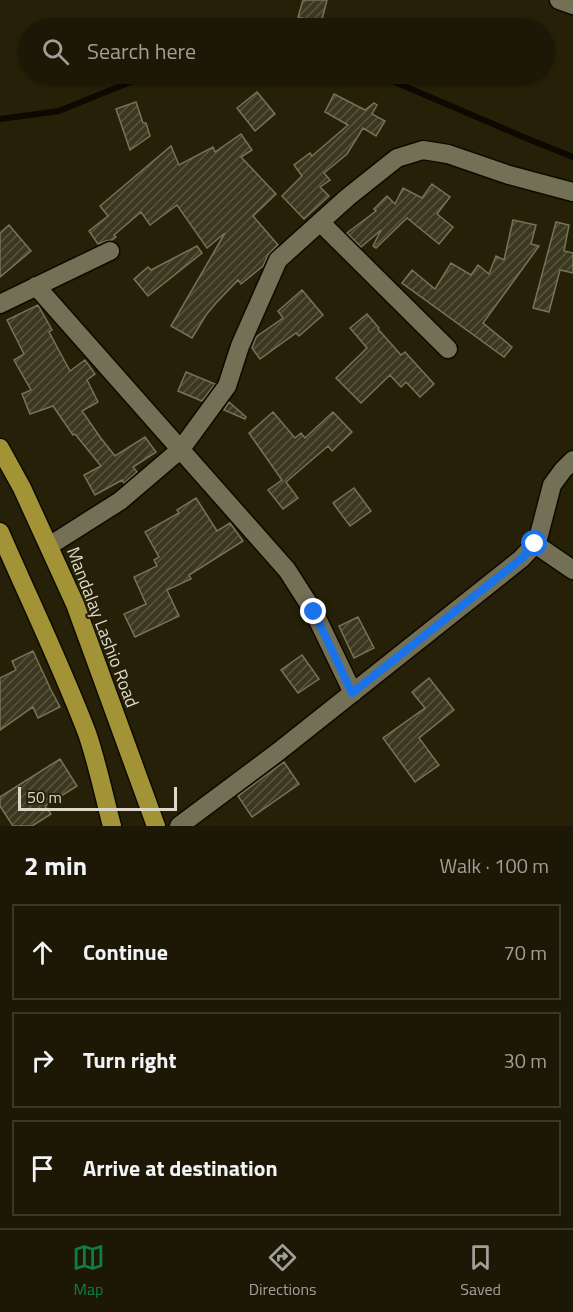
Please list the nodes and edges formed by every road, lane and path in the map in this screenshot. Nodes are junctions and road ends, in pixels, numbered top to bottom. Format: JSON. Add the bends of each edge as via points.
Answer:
{"nodes":[{"id":1,"x":559,"y":0,"type":"edge"},
{"id":2,"x":573,"y":5,"type":"edge"},
{"id":3,"x":573,"y":192,"type":"edge"},
{"id":4,"x":320,"y":222,"type":"junction"},
{"id":5,"x":110,"y":251,"type":"dead end"},
{"id":6,"x":36,"y":286,"type":"junction"},
{"id":7,"x":0,"y":304,"type":"edge"},
{"id":8,"x":448,"y":349,"type":"dead end"},
{"id":9,"x":0,"y":448,"type":"edge"},
{"id":10,"x":181,"y":449,"type":"junction"},
{"id":11,"x":573,"y":460,"type":"edge"},
{"id":12,"x":0,"y":532,"type":"edge"},
{"id":13,"x":535,"y":544,"type":"junction"},
{"id":14,"x":49,"y":546,"type":"junction"},
{"id":15,"x":573,"y":570,"type":"edge"},
{"id":16,"x":352,"y":693,"type":"junction"},
{"id":17,"x":112,"y":826,"type":"edge"},
{"id":18,"x":156,"y":826,"type":"edge"},
{"id":19,"x":179,"y":826,"type":"edge"}],
"edges":[{"from":1,"to":2,"type":"street"},
{"from":3,"to":4,"type":"street","via":[[423,150],[397,158]]},
{"from":4,"to":8,"type":"street"},
{"from":4,"to":10,"type":"street","via":[[278,260],[227,386]]},
{"from":5,"to":6,"type":"street"},
{"from":6,"to":7,"type":"street"},
{"from":6,"to":10,"type":"street"},
{"from":9,"to":14,"type":"highway","name":"Mandalay Lashio Road"},
{"from":10,"to":14,"type":"street","via":[[120,501]]},
{"from":10,"to":16,"type":"street","via":[[287,570],[314,612]]},
{"from":11,"to":13,"type":"street","via":[[552,485]]},
{"from":12,"to":17,"type":"highway","via":[[88,736]]},
{"from":13,"to":15,"type":"street"},
{"from":13,"to":16,"type":"street"},
{"from":14,"to":18,"type":"highway","name":"Mandalay Lashio Road","via":[[75,604]]},
{"from":16,"to":19,"type":"street"}]}
